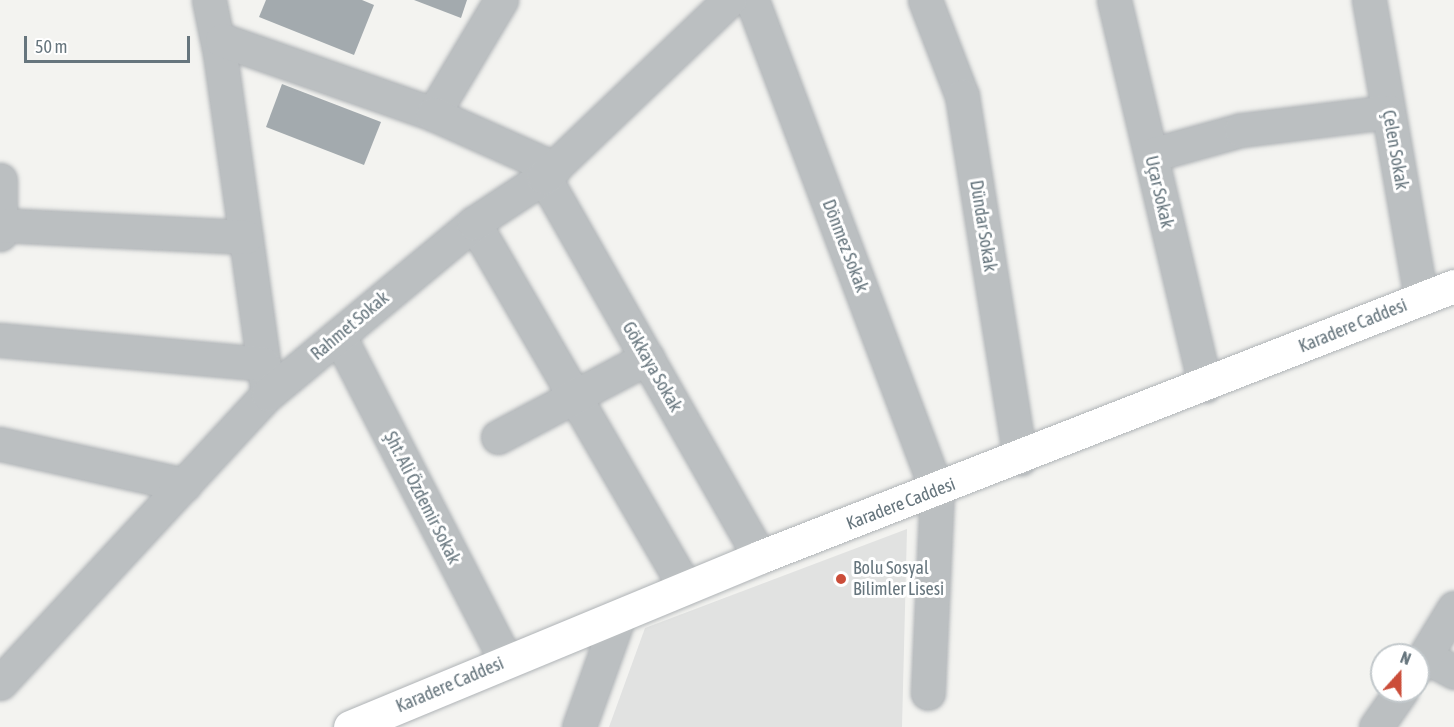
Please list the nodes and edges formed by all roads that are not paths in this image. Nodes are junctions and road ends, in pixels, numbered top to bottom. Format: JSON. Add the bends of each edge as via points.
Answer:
{"nodes":[{"id":1,"x":209,"y":0,"type":"edge"},
{"id":2,"x":225,"y":0,"type":"edge"},
{"id":3,"x":501,"y":0,"type":"edge"},
{"id":4,"x":729,"y":0,"type":"edge"},
{"id":5,"x":752,"y":0,"type":"edge"},
{"id":6,"x":925,"y":0,"type":"edge"},
{"id":7,"x":1114,"y":0,"type":"edge"},
{"id":8,"x":1369,"y":0,"type":"edge"},
{"id":9,"x":221,"y":47,"type":"junction"},
{"id":10,"x":1389,"y":112,"type":"junction"},
{"id":11,"x":433,"y":114,"type":"junction"},
{"id":12,"x":1150,"y":155,"type":"junction"},
{"id":13,"x":549,"y":172,"type":"junction"},
{"id":14,"x":0,"y":180,"type":"edge"},
{"id":15,"x":474,"y":223,"type":"junction"},
{"id":16,"x":1,"y":228,"type":"edge"},
{"id":17,"x":246,"y":237,"type":"junction"},
{"id":18,"x":1454,"y":286,"type":"edge"},
{"id":19,"x":1421,"y":299,"type":"junction"},
{"id":20,"x":339,"y":336,"type":"junction"},
{"id":21,"x":0,"y":340,"type":"edge"},
{"id":22,"x":647,"y":358,"type":"junction"},
{"id":23,"x":266,"y":379,"type":"junction"},
{"id":24,"x":1205,"y":385,"type":"junction"},
{"id":25,"x":575,"y":396,"type":"junction"},
{"id":26,"x":498,"y":437,"type":"dead end"},
{"id":27,"x":0,"y":444,"type":"edge"},
{"id":28,"x":1020,"y":458,"type":"junction"},
{"id":29,"x":185,"y":485,"type":"junction"},
{"id":30,"x":937,"y":491,"type":"junction"},
{"id":31,"x":760,"y":557,"type":"junction"},
{"id":32,"x":686,"y":588,"type":"junction"},
{"id":33,"x":1454,"y":608,"type":"edge"},
{"id":34,"x":619,"y":616,"type":"junction"},
{"id":35,"x":1430,"y":648,"type":"edge"},
{"id":36,"x":506,"y":661,"type":"junction"},
{"id":37,"x":1430,"y":664,"type":"edge"},
{"id":38,"x":1454,"y":672,"type":"edge"},
{"id":39,"x":0,"y":683,"type":"edge"},
{"id":40,"x":928,"y":693,"type":"dead end"},
{"id":41,"x":1393,"y":703,"type":"edge"},
{"id":42,"x":350,"y":727,"type":"edge"},
{"id":43,"x":579,"y":727,"type":"edge"},
{"id":44,"x":1376,"y":727,"type":"edge"}],
"edges":[{"from":1,"to":9,"type":"street"},
{"from":2,"to":9,"type":"street"},
{"from":3,"to":11,"type":"street"},
{"from":4,"to":13,"type":"street","name":"Rahmet Sokak"},
{"from":5,"to":30,"type":"street","name":"Dönmez Sokak"},
{"from":6,"to":28,"type":"street","name":"Dündar Sokak","via":[[962,96]]},
{"from":7,"to":12,"type":"street","name":"Uçar Sokak"},
{"from":8,"to":10,"type":"street","name":"Çelen Sokak"},
{"from":9,"to":11,"type":"street"},
{"from":9,"to":17,"type":"street"},
{"from":10,"to":12,"type":"street","via":[[1241,130]]},
{"from":10,"to":19,"type":"street","name":"Çelen Sokak"},
{"from":11,"to":13,"type":"street"},
{"from":12,"to":24,"type":"street","name":"Uçar Sokak"},
{"from":13,"to":15,"type":"street","name":"Rahmet Sokak"},
{"from":13,"to":22,"type":"street","name":"Gökkaya Sokak"},
{"from":14,"to":16,"type":"street"},
{"from":15,"to":20,"type":"street","name":"Rahmet Sokak"},
{"from":15,"to":25,"type":"street"},
{"from":16,"to":17,"type":"street"},
{"from":17,"to":23,"type":"street"},
{"from":18,"to":19,"type":"main road","name":"Karadere Caddesi"},
{"from":19,"to":24,"type":"main road","name":"Karadere Caddesi"},
{"from":20,"to":23,"type":"street","name":"Rahmet Sokak"},
{"from":20,"to":36,"type":"street","name":"Şht. Ali Özdemir Sokak"},
{"from":21,"to":23,"type":"street"},
{"from":22,"to":25,"type":"street"},
{"from":22,"to":31,"type":"street","name":"Gökkaya Sokak"},
{"from":23,"to":29,"type":"street","name":"Rahmet Sokak"},
{"from":24,"to":28,"type":"main road","name":"Karadere Caddesi"},
{"from":25,"to":26,"type":"street"},
{"from":25,"to":32,"type":"street"},
{"from":27,"to":29,"type":"street"},
{"from":28,"to":30,"type":"main road","name":"Karadere Caddesi"},
{"from":29,"to":39,"type":"street","name":"Rahmet Sokak"},
{"from":30,"to":31,"type":"main road","name":"Karadere Caddesi"},
{"from":30,"to":40,"type":"street"},
{"from":31,"to":32,"type":"main road","name":"Karadere Caddesi"},
{"from":32,"to":34,"type":"main road","name":"Karadere Caddesi"},
{"from":33,"to":35,"type":"street"},
{"from":34,"to":36,"type":"main road","name":"Karadere Caddesi"},
{"from":34,"to":43,"type":"street"},
{"from":36,"to":42,"type":"main road","name":"Karadere Caddesi"},
{"from":37,"to":38,"type":"street"},
{"from":41,"to":44,"type":"street"}]}
